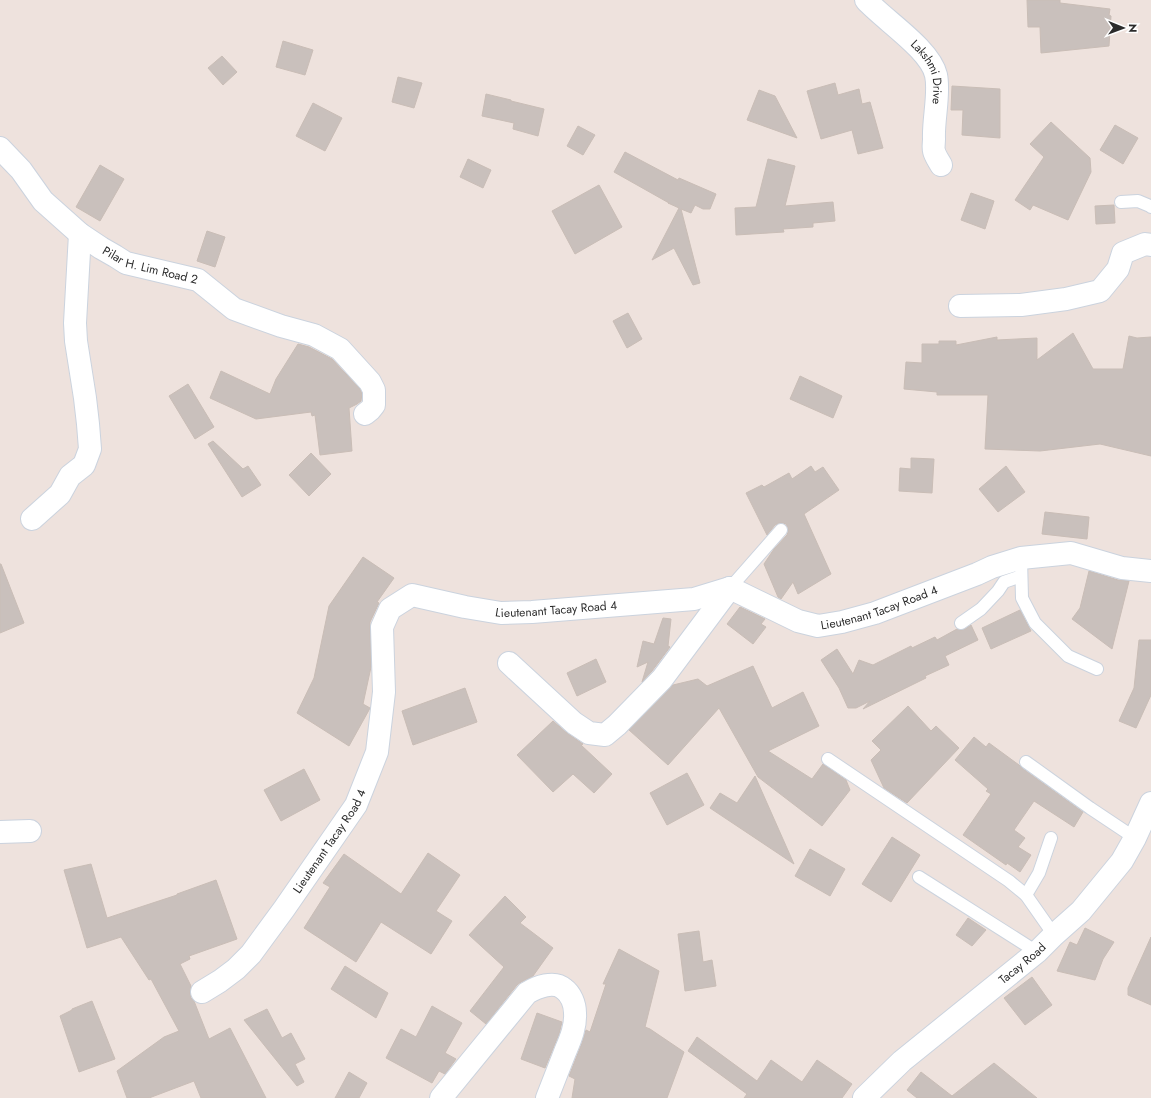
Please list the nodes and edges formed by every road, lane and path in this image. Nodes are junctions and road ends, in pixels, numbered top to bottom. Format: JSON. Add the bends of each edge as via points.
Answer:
{"nodes":[{"id":1,"x":866,"y":0,"type":"edge"},
{"id":2,"x":0,"y":148,"type":"edge"},
{"id":3,"x":941,"y":165,"type":"dead end"},
{"id":4,"x":1121,"y":202,"type":"dead end"},
{"id":5,"x":1151,"y":207,"type":"edge"},
{"id":6,"x":80,"y":234,"type":"junction"},
{"id":7,"x":1151,"y":245,"type":"edge"},
{"id":8,"x":960,"y":306,"type":"dead end"},
{"id":9,"x":365,"y":414,"type":"dead end"},
{"id":10,"x":32,"y":518,"type":"dead end"},
{"id":11,"x":781,"y":530,"type":"dead end"},
{"id":12,"x":1021,"y":567,"type":"junction"},
{"id":13,"x":1151,"y":571,"type":"edge"},
{"id":14,"x":730,"y":588,"type":"junction"},
{"id":15,"x":961,"y":623,"type":"dead end"},
{"id":16,"x":509,"y":663,"type":"dead end"},
{"id":17,"x":1097,"y":669,"type":"dead end"},
{"id":18,"x":828,"y":759,"type":"dead end"},
{"id":19,"x":1026,"y":762,"type":"dead end"},
{"id":20,"x":1151,"y":804,"type":"edge"},
{"id":21,"x":30,"y":831,"type":"dead end"},
{"id":22,"x":0,"y":832,"type":"edge"},
{"id":23,"x":1051,"y":838,"type":"dead end"},
{"id":24,"x":1135,"y":838,"type":"junction"},
{"id":25,"x":919,"y":877,"type":"dead end"},
{"id":26,"x":1026,"y":896,"type":"junction"},
{"id":27,"x":1054,"y":935,"type":"junction"},
{"id":28,"x":1036,"y":952,"type":"junction"},
{"id":29,"x":202,"y":992,"type":"dead end"},
{"id":30,"x":441,"y":1098,"type":"edge"},
{"id":31,"x":547,"y":1098,"type":"edge"},
{"id":32,"x":864,"y":1098,"type":"edge"}],
"edges":[{"from":1,"to":3,"type":"street","name":"Lakshmi Drive","via":[[917,47],[930,62],[936,75],[934,152]]},
{"from":2,"to":6,"type":"street","name":"Pilar H. Lim Road 2","via":[[21,170],[43,201]]},
{"from":4,"to":5,"type":"lane","via":[[1138,201]]},
{"from":6,"to":9,"type":"street","name":"Pilar H. Lim Road 2","via":[[126,263],[198,280],[234,309],[314,335],[340,349],[370,382],[374,390],[374,405]]},
{"from":6,"to":10,"type":"street","via":[[76,342],[90,449],[84,465],[70,476],[60,494]]},
{"from":7,"to":8,"type":"street","via":[[1144,244],[1123,253],[1118,270],[1100,291],[1066,300],[1029,304]]},
{"from":11,"to":14,"type":"lane"},
{"from":12,"to":13,"type":"street","name":"Lieutenant Tacay Road 4","via":[[1071,553],[1122,568]]},
{"from":12,"to":14,"type":"street","name":"Lieutenant Tacay Road 4","via":[[992,567],[875,613],[818,626],[798,621]]},
{"from":12,"to":15,"type":"lane","via":[[981,609]]},
{"from":12,"to":17,"type":"lane","via":[[1022,598],[1035,623],[1068,656]]},
{"from":14,"to":16,"type":"street","via":[[662,679],[605,735],[590,733],[574,723]]},
{"from":14,"to":29,"type":"street","name":"Lieutenant Tacay Road 4","via":[[694,599],[501,613],[412,595],[390,609],[382,627],[384,692],[377,752],[356,805],[284,910],[250,954],[220,982]]},
{"from":18,"to":26,"type":"lane","via":[[1009,881]]},
{"from":19,"to":24,"type":"lane"},
{"from":20,"to":24,"type":"street","name":"Tacay Road"},
{"from":21,"to":22,"type":"street"},
{"from":23,"to":26,"type":"lane","via":[[1039,873]]},
{"from":24,"to":27,"type":"street","name":"Tacay Road","via":[[1122,861],[1081,911]]},
{"from":25,"to":28,"type":"lane"},
{"from":26,"to":27,"type":"lane"},
{"from":27,"to":28,"type":"street","name":"Tacay Road"},
{"from":28,"to":32,"type":"street","name":"Tacay Road","via":[[902,1061]]},
{"from":30,"to":31,"type":"street","via":[[527,992],[552,984],[561,986],[572,997],[575,1013],[574,1028]]}]}
